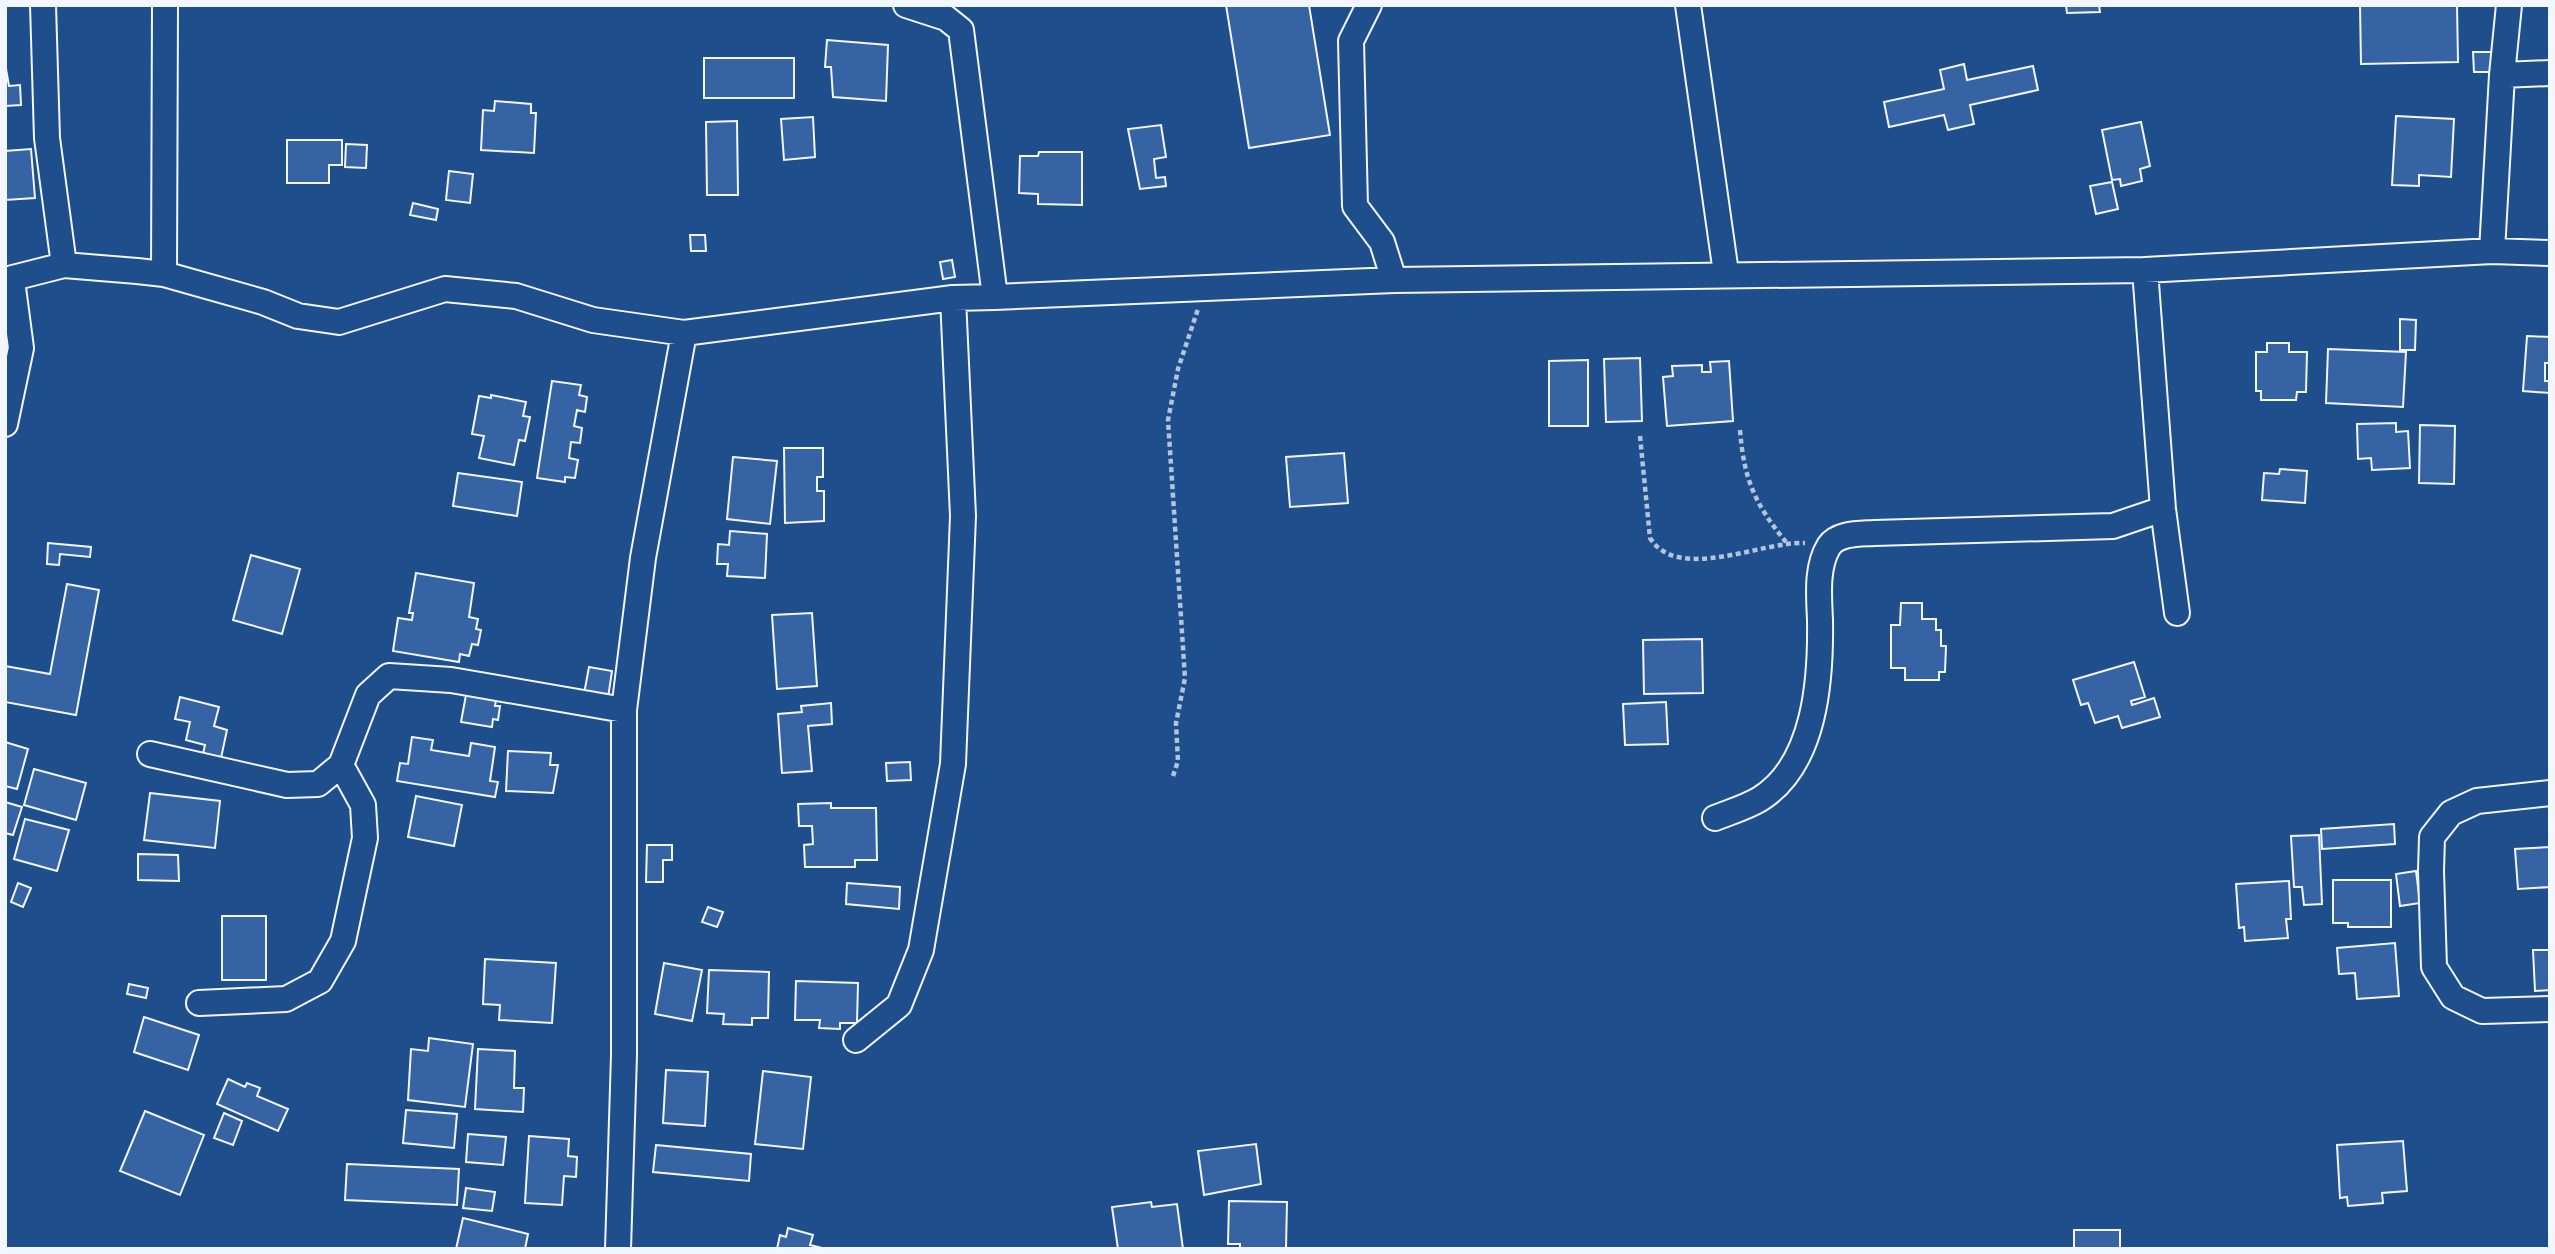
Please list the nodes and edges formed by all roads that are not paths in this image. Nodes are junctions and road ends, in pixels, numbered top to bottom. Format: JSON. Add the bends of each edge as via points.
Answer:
{"nodes":[{"id":1,"x":43,"y":5,"type":"edge"},
{"id":2,"x":165,"y":5,"type":"edge"},
{"id":3,"x":906,"y":5,"type":"edge"},
{"id":4,"x":961,"y":5,"type":"edge"},
{"id":5,"x":1369,"y":5,"type":"edge"},
{"id":6,"x":1688,"y":5,"type":"edge"},
{"id":7,"x":2509,"y":5,"type":"edge"},
{"id":8,"x":961,"y":30,"type":"junction"},
{"id":9,"x":2550,"y":73,"type":"edge"},
{"id":10,"x":2502,"y":75,"type":"junction"},
{"id":11,"x":2492,"y":251,"type":"junction"},
{"id":12,"x":2550,"y":253,"type":"edge"},
{"id":13,"x":64,"y":265,"type":"junction"},
{"id":14,"x":2145,"y":270,"type":"junction"},
{"id":15,"x":1726,"y":273,"type":"junction"},
{"id":16,"x":164,"y":274,"type":"junction"},
{"id":17,"x":1394,"y":279,"type":"junction"},
{"id":18,"x":8,"y":280,"type":"edge"},
{"id":19,"x":995,"y":296,"type":"junction"},
{"id":20,"x":953,"y":298,"type":"junction"},
{"id":21,"x":684,"y":333,"type":"junction"},
{"id":22,"x":5,"y":424,"type":"edge"},
{"id":23,"x":2163,"y":509,"type":"junction"},
{"id":24,"x":2177,"y":613,"type":"dead end"},
{"id":25,"x":624,"y":710,"type":"junction"},
{"id":26,"x":150,"y":754,"type":"dead end"},
{"id":27,"x":341,"y":765,"type":"junction"},
{"id":28,"x":2550,"y":793,"type":"edge"},
{"id":29,"x":1715,"y":818,"type":"dead end"},
{"id":30,"x":199,"y":1003,"type":"dead end"},
{"id":31,"x":2550,"y":1009,"type":"edge"},
{"id":32,"x":856,"y":1040,"type":"dead end"},
{"id":33,"x":618,"y":1249,"type":"edge"}],
"edges":[{"from":1,"to":13,"type":"street","via":[[47,138]]},
{"from":2,"to":16,"type":"street"},
{"from":3,"to":8,"type":"street","via":[[946,18]]},
{"from":4,"to":8,"type":"street"},
{"from":5,"to":17,"type":"street","via":[[1351,41],[1356,206],[1382,242]]},
{"from":6,"to":15,"type":"street"},
{"from":7,"to":10,"type":"street"},
{"from":8,"to":19,"type":"street"},
{"from":9,"to":10,"type":"street"},
{"from":10,"to":11,"type":"street"},
{"from":11,"to":12,"type":"street"},
{"from":11,"to":14,"type":"street"},
{"from":13,"to":16,"type":"street"},
{"from":13,"to":18,"type":"street"},
{"from":14,"to":15,"type":"street"},
{"from":14,"to":23,"type":"street"},
{"from":15,"to":17,"type":"street"},
{"from":16,"to":21,"type":"street","via":[[298,316],[340,323],[445,289],[516,296],[593,320]]},
{"from":17,"to":19,"type":"street"},
{"from":18,"to":22,"type":"street","via":[[21,348]]},
{"from":19,"to":20,"type":"street"},
{"from":20,"to":21,"type":"street"},
{"from":20,"to":32,"type":"street","via":[[963,516],[953,764],[920,950],[899,1005]]},
{"from":21,"to":25,"type":"street","via":[[643,558]]},
{"from":23,"to":24,"type":"street"},
{"from":23,"to":29,"type":"street","via":[[2113,526],[1874,533],[1844,536],[1830,544],[1819,589],[1821,666],[1809,726],[1787,774],[1760,799]]},
{"from":25,"to":27,"type":"street","via":[[451,680],[389,676],[368,695]]},
{"from":25,"to":33,"type":"street","via":[[624,1055]]},
{"from":26,"to":27,"type":"street","via":[[287,785],[318,784]]},
{"from":27,"to":30,"type":"street","via":[[363,805],[365,838],[342,941],[320,981],[286,999]]},
{"from":28,"to":31,"type":"street","via":[[2477,801],[2451,813],[2432,837],[2431,871],[2434,967],[2453,997],[2482,1011]]}]}
